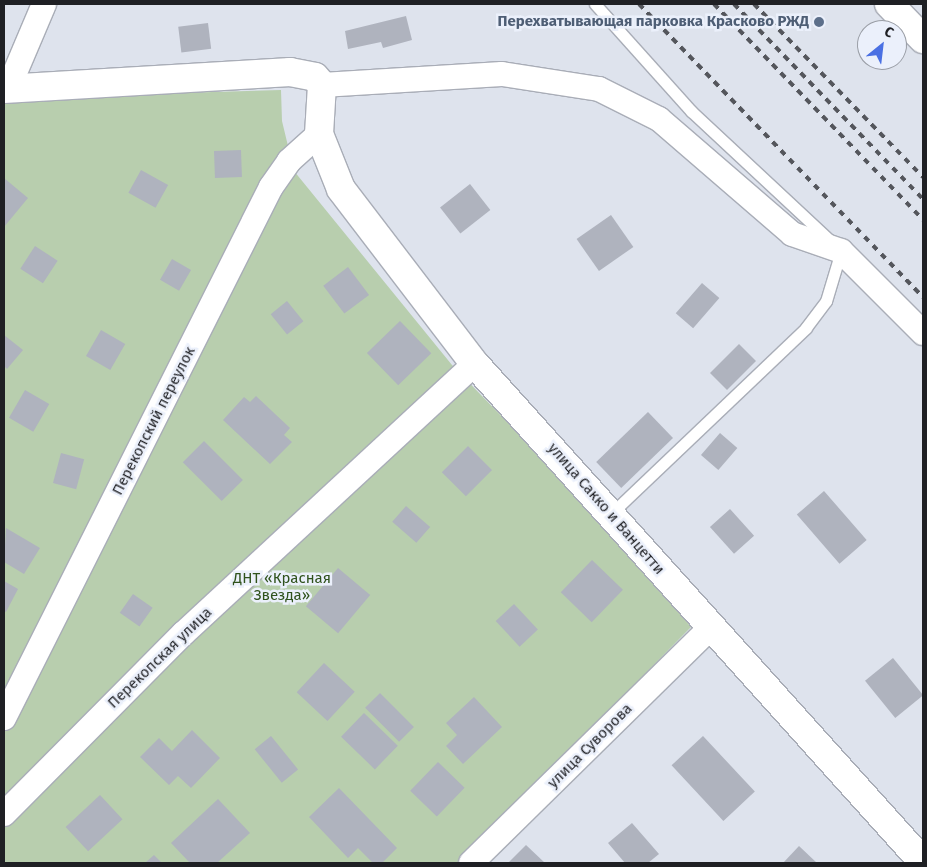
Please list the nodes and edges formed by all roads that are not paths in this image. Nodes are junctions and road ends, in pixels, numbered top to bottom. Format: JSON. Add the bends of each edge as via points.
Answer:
{"nodes":[{"id":1,"x":44,"y":4,"type":"edge"},
{"id":2,"x":595,"y":4,"type":"edge"},
{"id":3,"x":889,"y":4,"type":"edge"},
{"id":4,"x":923,"y":39,"type":"edge"},
{"id":5,"x":322,"y":85,"type":"junction"},
{"id":6,"x":6,"y":89,"type":"edge"},
{"id":7,"x":319,"y":134,"type":"junction"},
{"id":8,"x":842,"y":251,"type":"junction"},
{"id":9,"x":923,"y":333,"type":"edge"},
{"id":10,"x":475,"y":364,"type":"junction"},
{"id":11,"x":612,"y":513,"type":"junction"},
{"id":12,"x":709,"y":629,"type":"junction"},
{"id":13,"x":4,"y":718,"type":"edge"},
{"id":14,"x":4,"y":814,"type":"edge"},
{"id":15,"x":923,"y":862,"type":"edge"},
{"id":16,"x":471,"y":863,"type":"edge"}],
"edges":[{"from":1,"to":6,"type":"street"},
{"from":2,"to":8,"type":"lane","via":[[691,111]]},
{"from":3,"to":4,"type":"main road"},
{"from":5,"to":6,"type":"main road","via":[[315,77],[290,72]]},
{"from":5,"to":7,"type":"main road"},
{"from":5,"to":8,"type":"street","via":[[502,74],[599,89],[659,119],[792,234]]},
{"from":7,"to":10,"type":"main road","name":"улица Сакко и Ванцетти","via":[[341,189]]},
{"from":7,"to":13,"type":"street","name":"Перекопский переулок","via":[[289,161],[271,187]]},
{"from":8,"to":9,"type":"street"},
{"from":8,"to":11,"type":"lane","via":[[826,301],[806,328]]},
{"from":10,"to":11,"type":"main road","name":"улица Сакко и Ванцетти"},
{"from":10,"to":14,"type":"street","name":"Перекопская улица","via":[[184,633]]},
{"from":11,"to":12,"type":"main road","name":"улица Сакко и Ванцетти"},
{"from":12,"to":15,"type":"main road","name":"улица Сакко и Ванцетти"},
{"from":12,"to":16,"type":"street","name":"улица Суворова"}]}
